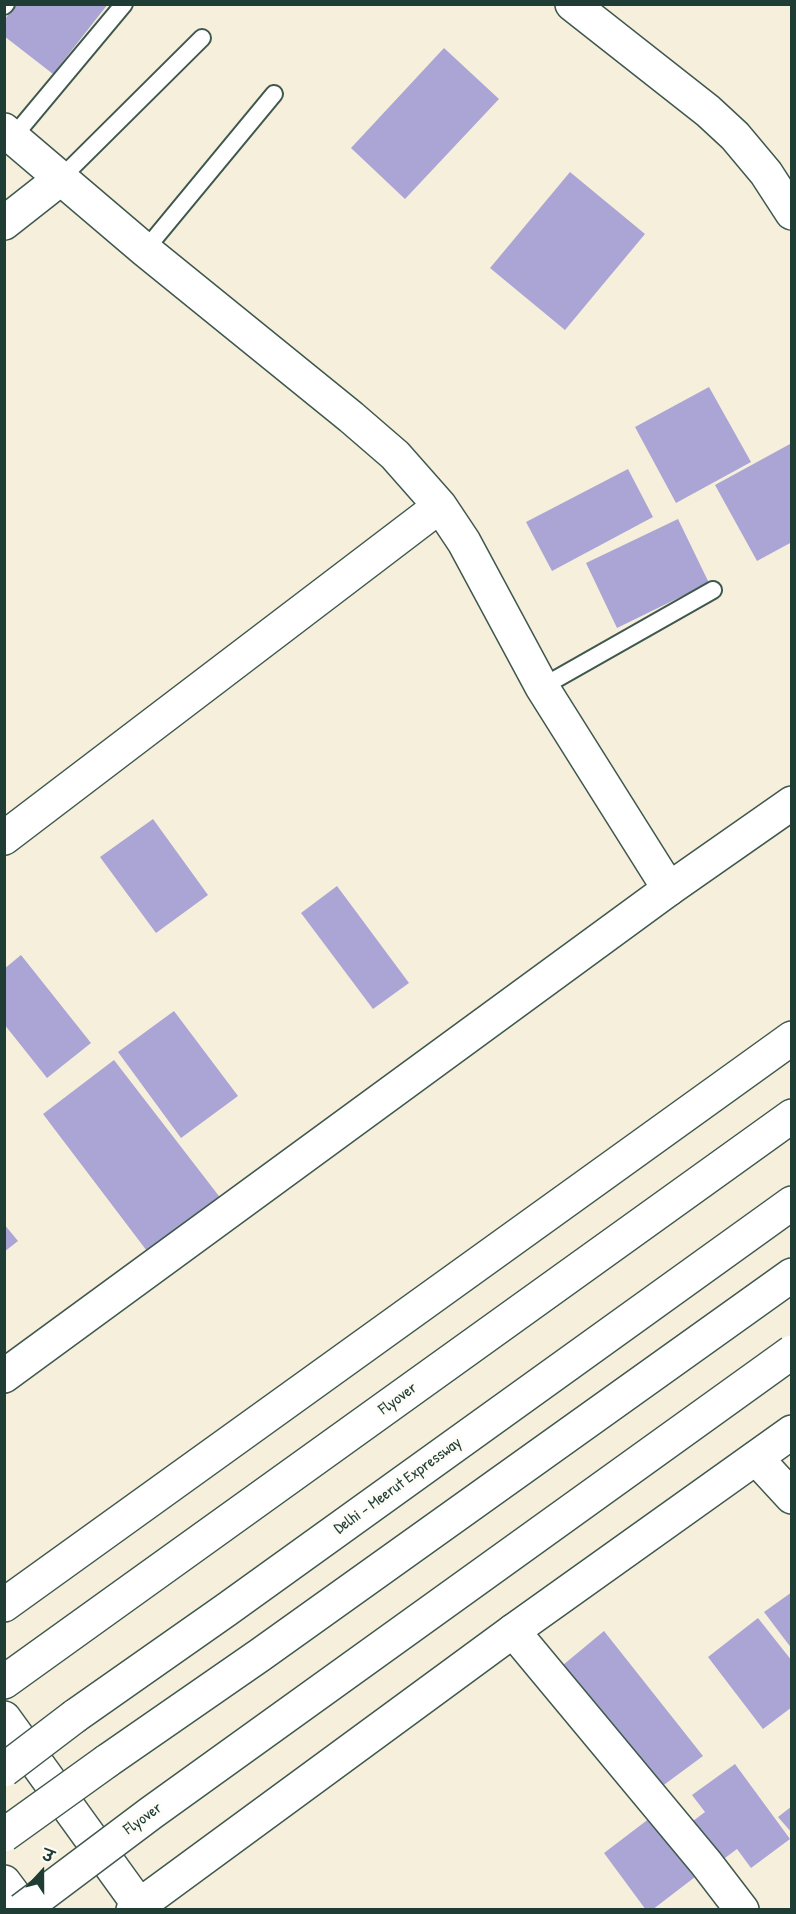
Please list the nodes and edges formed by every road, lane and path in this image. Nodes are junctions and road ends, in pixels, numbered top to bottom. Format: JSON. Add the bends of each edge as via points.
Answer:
{"nodes":[{"id":1,"x":124,"y":4,"type":"edge"},
{"id":2,"x":572,"y":4,"type":"edge"},
{"id":3,"x":202,"y":38,"type":"dead end"},
{"id":4,"x":274,"y":94,"type":"dead end"},
{"id":5,"x":9,"y":134,"type":"edge"},
{"id":6,"x":60,"y":179,"type":"junction"},
{"id":7,"x":792,"y":213,"type":"edge"},
{"id":8,"x":4,"y":223,"type":"edge"},
{"id":9,"x":145,"y":250,"type":"junction"},
{"id":10,"x":440,"y":506,"type":"junction"},
{"id":11,"x":713,"y":590,"type":"dead end"},
{"id":12,"x":542,"y":687,"type":"junction"},
{"id":13,"x":792,"y":803,"type":"edge"},
{"id":14,"x":4,"y":838,"type":"edge"},
{"id":15,"x":669,"y":889,"type":"junction"},
{"id":16,"x":792,"y":1038,"type":"edge"},
{"id":17,"x":792,"y":1116,"type":"edge"},
{"id":18,"x":792,"y":1203,"type":"edge"},
{"id":19,"x":792,"y":1275,"type":"edge"},
{"id":20,"x":792,"y":1352,"type":"edge"},
{"id":21,"x":4,"y":1376,"type":"edge"},
{"id":22,"x":792,"y":1432,"type":"edge"},
{"id":23,"x":756,"y":1458,"type":"junction"},
{"id":24,"x":792,"y":1497,"type":"edge"},
{"id":25,"x":4,"y":1605,"type":"edge"},
{"id":26,"x":513,"y":1631,"type":"junction"},
{"id":27,"x":4,"y":1682,"type":"edge"},
{"id":28,"x":4,"y":1718,"type":"edge"},
{"id":29,"x":4,"y":1770,"type":"edge"},
{"id":30,"x":4,"y":1835,"type":"edge"},
{"id":31,"x":4,"y":1882,"type":"edge"},
{"id":32,"x":136,"y":1907,"type":"edge"},
{"id":33,"x":23,"y":1910,"type":"edge"},
{"id":34,"x":742,"y":1910,"type":"edge"}],
"edges":[{"from":1,"to":5,"type":"lane"},
{"from":2,"to":7,"type":"main road","via":[[735,136],[766,172]]},
{"from":3,"to":6,"type":"lane"},
{"from":4,"to":9,"type":"lane"},
{"from":5,"to":6,"type":"main road"},
{"from":6,"to":8,"type":"main road"},
{"from":6,"to":9,"type":"main road"},
{"from":9,"to":10,"type":"main road","via":[[395,455]]},
{"from":10,"to":12,"type":"main road","via":[[464,542]]},
{"from":10,"to":14,"type":"main road"},
{"from":11,"to":12,"type":"lane"},
{"from":12,"to":15,"type":"main road"},
{"from":13,"to":15,"type":"main road"},
{"from":15,"to":21,"type":"main road"},
{"from":16,"to":25,"type":"main road"},
{"from":17,"to":27,"type":"main road","name":"Flyover"},
{"from":18,"to":29,"type":"main road","name":"Delhi - Meerut Expressway","bridge":true},
{"from":19,"to":30,"type":"main road","bridge":true},
{"from":20,"to":33,"type":"main road","name":"Flyover","bridge":true,"via":[[151,1813]]},
{"from":22,"to":23,"type":"main road"},
{"from":23,"to":24,"type":"main road"},
{"from":23,"to":26,"type":"main road"},
{"from":26,"to":32,"type":"main road"},
{"from":26,"to":34,"type":"main road"},
{"from":28,"to":32,"type":"main road"},
{"from":31,"to":33,"type":"main road"}]}
